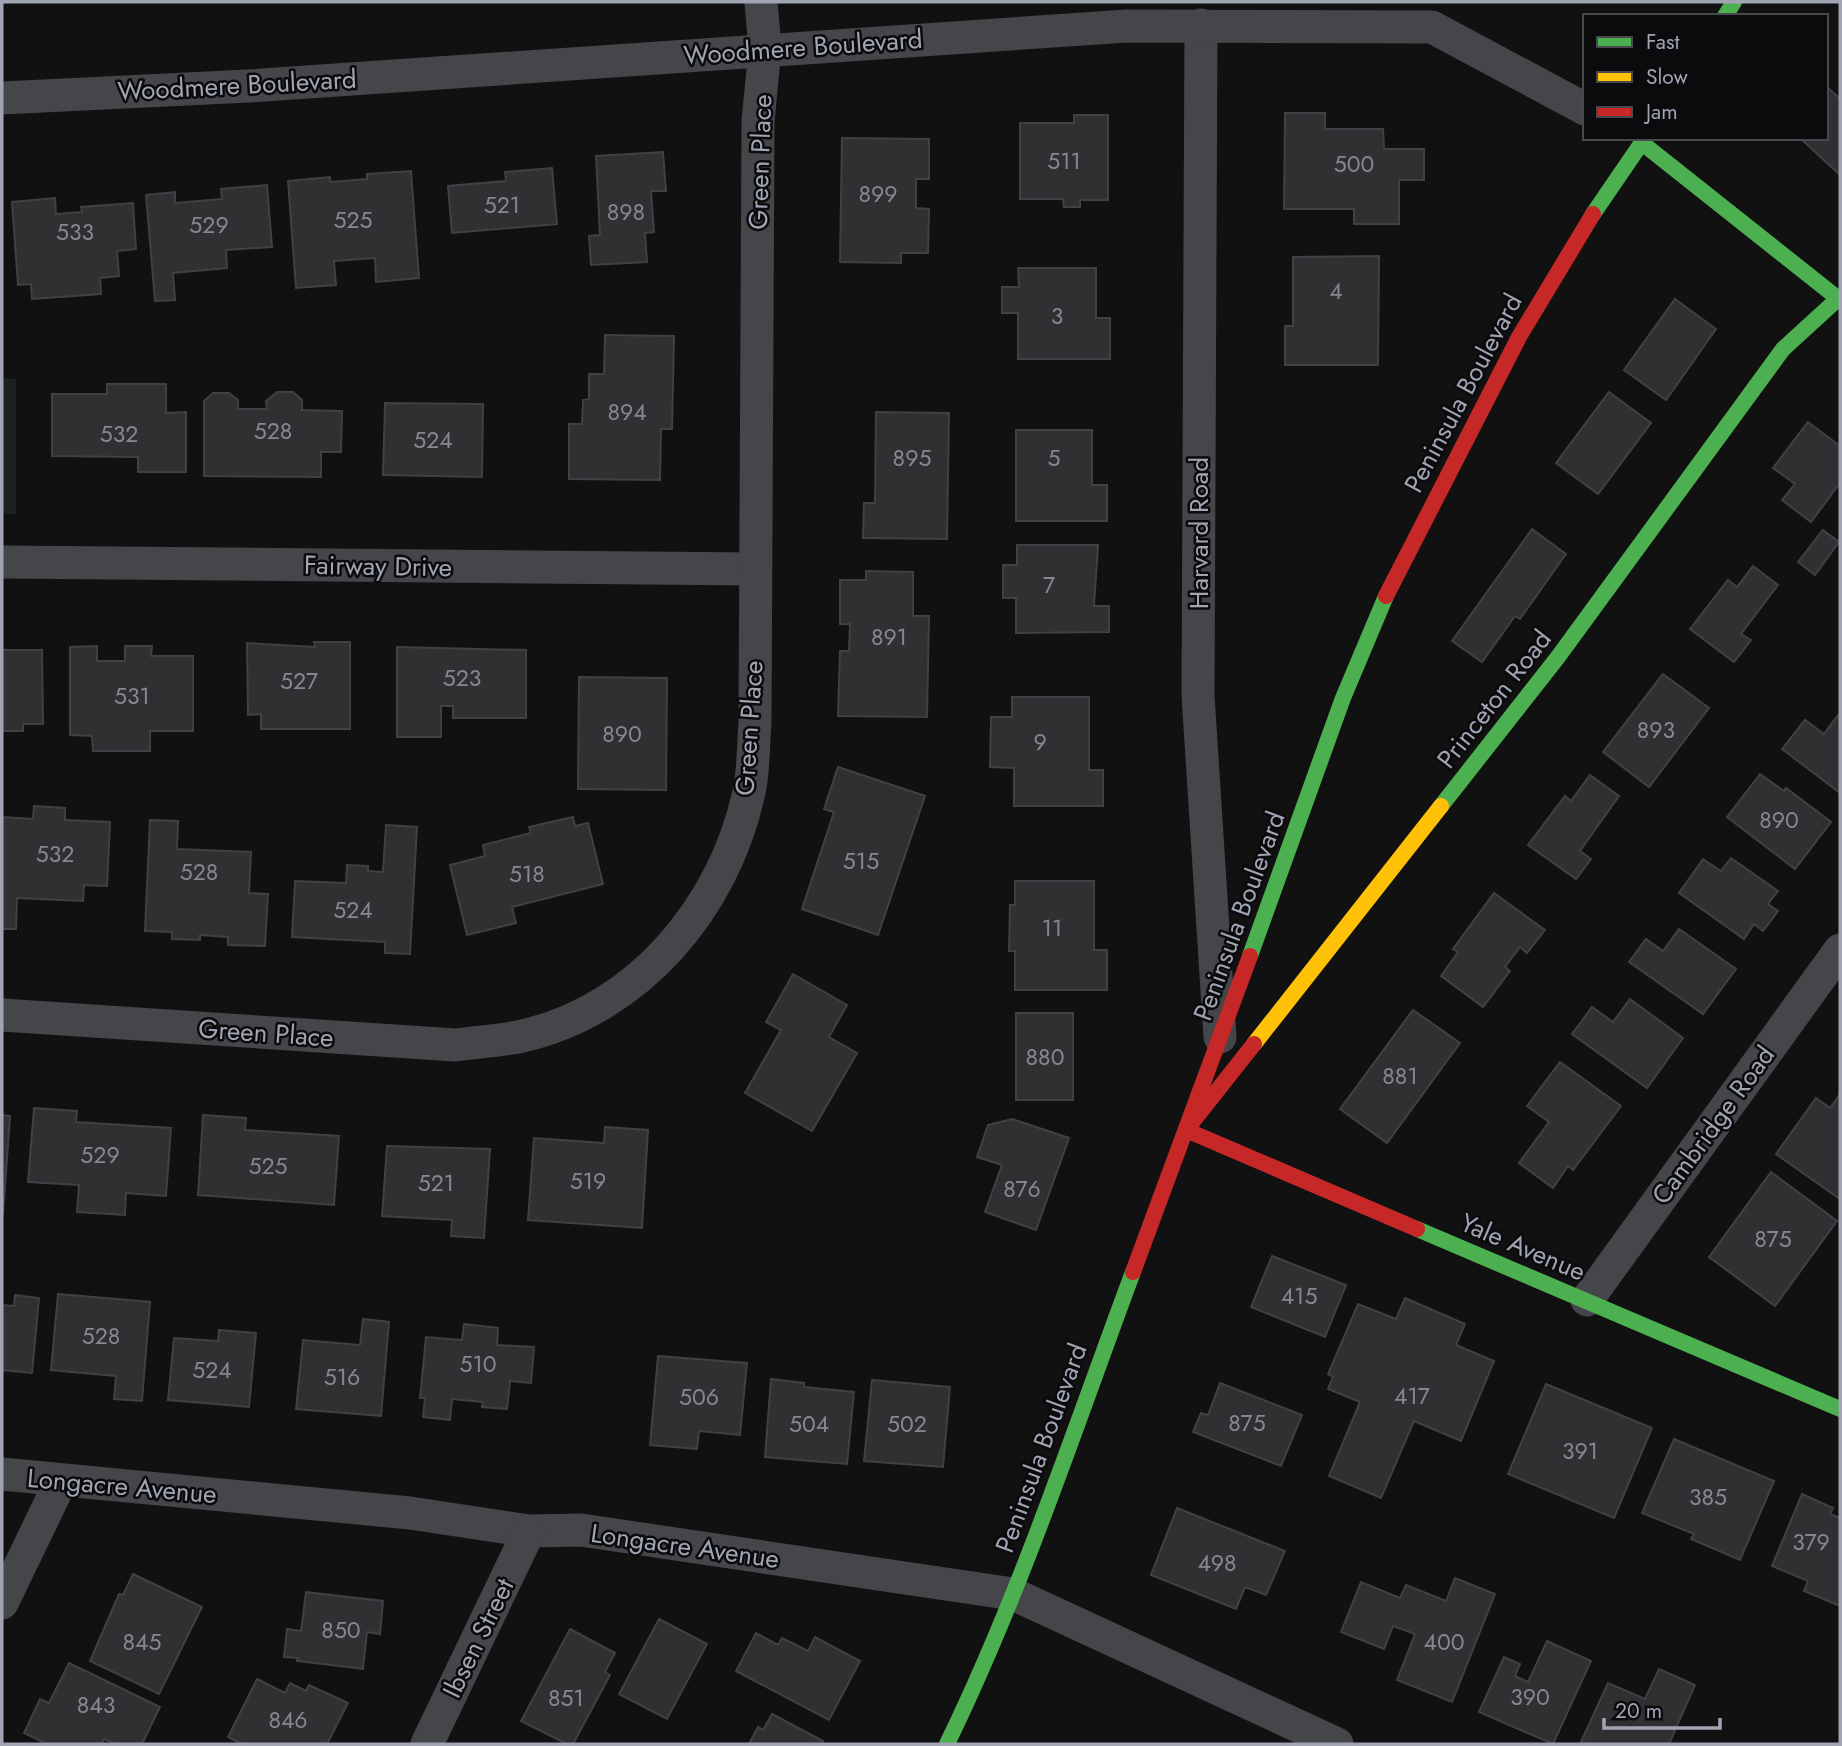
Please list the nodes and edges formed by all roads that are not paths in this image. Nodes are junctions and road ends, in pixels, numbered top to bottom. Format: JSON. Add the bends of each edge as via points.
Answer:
{"nodes":[{"id":1,"x":761,"y":2,"type":"edge"},
{"id":2,"x":1434,"y":14,"type":"edge"},
{"id":3,"x":1201,"y":25,"type":"junction"},
{"id":4,"x":765,"y":49,"type":"junction"},
{"id":5,"x":2,"y":98,"type":"edge"},
{"id":6,"x":1583,"y":108,"type":"edge"},
{"id":7,"x":1641,"y":140,"type":"edge"},
{"id":8,"x":1840,"y":298,"type":"edge"},
{"id":9,"x":2,"y":562,"type":"edge"},
{"id":10,"x":755,"y":569,"type":"junction"},
{"id":11,"x":1840,"y":950,"type":"edge"},
{"id":12,"x":2,"y":1015,"type":"edge"},
{"id":13,"x":1220,"y":1040,"type":"junction"},
{"id":14,"x":1186,"y":1130,"type":"junction"},
{"id":15,"x":1587,"y":1300,"type":"junction"},
{"id":16,"x":1840,"y":1409,"type":"edge"},
{"id":17,"x":2,"y":1474,"type":"edge"},
{"id":18,"x":61,"y":1481,"type":"junction"},
{"id":19,"x":529,"y":1531,"type":"junction"},
{"id":20,"x":1013,"y":1594,"type":"junction"},
{"id":21,"x":2,"y":1603,"type":"edge"},
{"id":22,"x":427,"y":1744,"type":"edge"},
{"id":23,"x":947,"y":1744,"type":"edge"},
{"id":24,"x":1337,"y":1744,"type":"edge"}],
"edges":[{"from":1,"to":4,"type":"street","name":"Green Place"},
{"from":2,"to":3,"type":"street","name":"Woodmere Boulevard"},
{"from":2,"to":6,"type":"street","name":"Woodmere Boulevard"},
{"from":3,"to":4,"type":"street","name":"Woodmere Boulevard"},
{"from":3,"to":13,"type":"street","name":"Harvard Road","via":[[1198,696]]},
{"from":4,"to":5,"type":"street","name":"Woodmere Boulevard","via":[[261,85]]},
{"from":4,"to":10,"type":"street","name":"Green Place","via":[[758,121]]},
{"from":7,"to":8,"type":"street"},
{"from":7,"to":13,"type":"street","name":"Peninsula Boulevard","via":[[1518,337],[1396,575],[1343,698]]},
{"from":8,"to":14,"type":"street","name":"Princeton Road","via":[[1783,349],[1558,657]]},
{"from":9,"to":10,"type":"street","name":"Fairway Drive"},
{"from":10,"to":12,"type":"street","name":"Green Place","via":[[751,777],[730,852],[698,914],[647,974],[586,1012],[519,1037],[455,1045]]},
{"from":11,"to":15,"type":"street","name":"Cambridge Road"},
{"from":13,"to":14,"type":"street","name":"Peninsula Boulevard"},
{"from":14,"to":15,"type":"street","name":"Yale Avenue"},
{"from":14,"to":20,"type":"street","name":"Peninsula Boulevard"},
{"from":15,"to":16,"type":"street","name":"Yale Avenue"},
{"from":17,"to":18,"type":"street","name":"Longacre Avenue"},
{"from":18,"to":19,"type":"street","name":"Longacre Avenue","via":[[410,1513]]},
{"from":18,"to":21,"type":"street"},
{"from":19,"to":20,"type":"street","name":"Longacre Avenue","via":[[581,1530]]},
{"from":19,"to":22,"type":"street","name":"Ibsen Street"},
{"from":20,"to":23,"type":"street","name":"Peninsula Boulevard"},
{"from":20,"to":24,"type":"street","name":"Longacre Avenue"}]}
